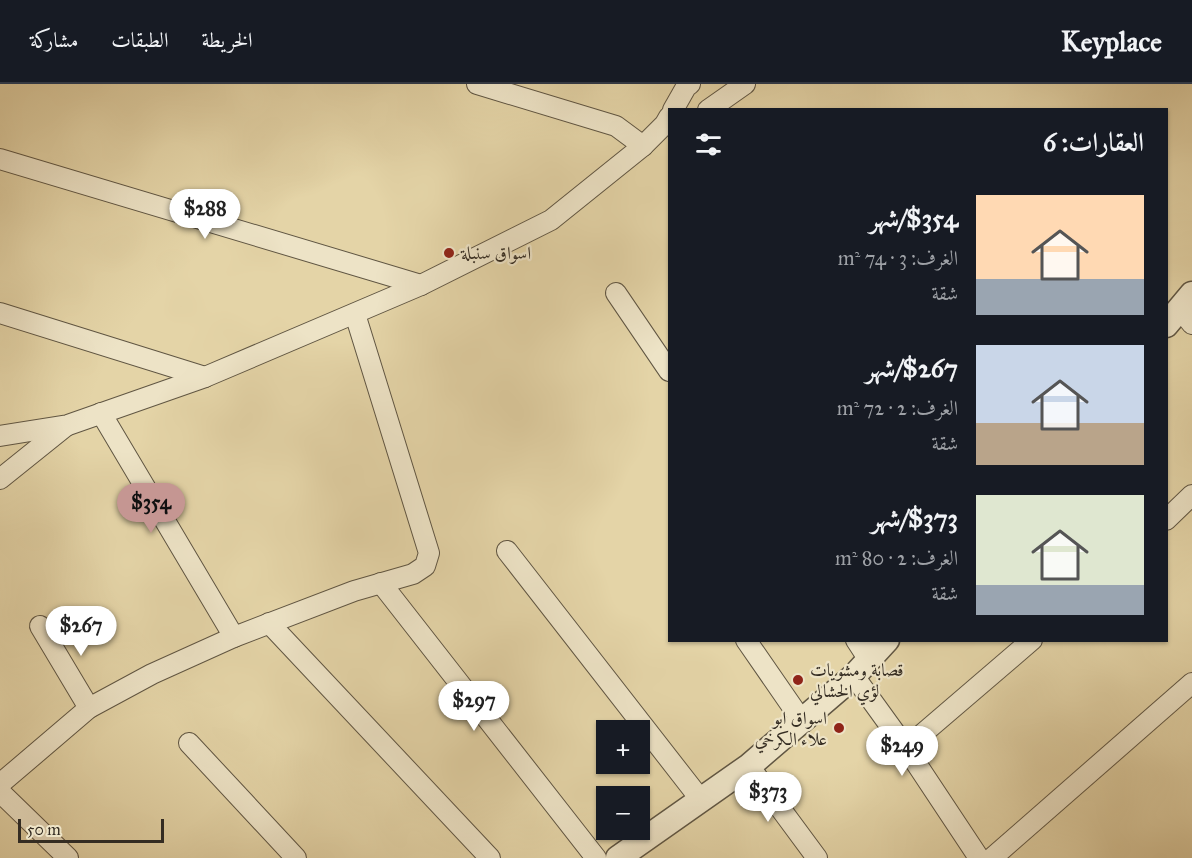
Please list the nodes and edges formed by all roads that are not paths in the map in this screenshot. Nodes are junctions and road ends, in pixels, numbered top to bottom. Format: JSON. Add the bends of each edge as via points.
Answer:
{"nodes":[{"id":1,"x":477,"y":84,"type":"edge"},
{"id":2,"x":745,"y":84,"type":"edge"},
{"id":3,"x":688,"y":85,"type":"edge"},
{"id":4,"x":675,"y":108,"type":"edge"},
{"id":5,"x":700,"y":108,"type":"edge"},
{"id":6,"x":711,"y":108,"type":"edge"},
{"id":7,"x":668,"y":120,"type":"edge"},
{"id":8,"x":644,"y":146,"type":"junction"},
{"id":9,"x":0,"y":159,"type":"edge"},
{"id":10,"x":421,"y":285,"type":"junction"},
{"id":11,"x":615,"y":293,"type":"dead end"},
{"id":12,"x":0,"y":313,"type":"edge"},
{"id":13,"x":355,"y":314,"type":"junction"},
{"id":14,"x":668,"y":370,"type":"edge"},
{"id":15,"x":206,"y":377,"type":"junction"},
{"id":16,"x":101,"y":413,"type":"junction"},
{"id":17,"x":68,"y":425,"type":"junction"},
{"id":18,"x":0,"y":436,"type":"edge"},
{"id":19,"x":0,"y":479,"type":"edge"},
{"id":20,"x":1192,"y":495,"type":"edge"},
{"id":21,"x":1168,"y":518,"type":"edge"},
{"id":22,"x":507,"y":552,"type":"dead end"},
{"id":23,"x":381,"y":583,"type":"junction"},
{"id":24,"x":269,"y":623,"type":"junction"},
{"id":25,"x":40,"y":626,"type":"dead end"},
{"id":26,"x":234,"y":637,"type":"junction"},
{"id":27,"x":747,"y":642,"type":"edge"},
{"id":28,"x":884,"y":642,"type":"edge"},
{"id":29,"x":1030,"y":642,"type":"edge"},
{"id":30,"x":860,"y":659,"type":"edge"},
{"id":31,"x":1192,"y":683,"type":"edge"},
{"id":32,"x":89,"y":708,"type":"junction"},
{"id":33,"x":802,"y":721,"type":"junction"},
{"id":34,"x":189,"y":743,"type":"dead end"},
{"id":35,"x":906,"y":748,"type":"junction"},
{"id":36,"x":749,"y":766,"type":"junction"},
{"id":37,"x":0,"y":784,"type":"edge"},
{"id":38,"x":0,"y":792,"type":"edge"},
{"id":39,"x":701,"y":800,"type":"junction"},
{"id":40,"x":68,"y":858,"type":"edge"},
{"id":41,"x":296,"y":858,"type":"edge"},
{"id":42,"x":490,"y":858,"type":"edge"},
{"id":43,"x":596,"y":858,"type":"edge"},
{"id":44,"x":618,"y":858,"type":"edge"},
{"id":45,"x":817,"y":858,"type":"edge"},
{"id":46,"x":979,"y":858,"type":"edge"},
{"id":47,"x":992,"y":858,"type":"edge"}],
"edges":[{"from":1,"to":8,"type":"street","via":[[616,126]]},
{"from":2,"to":6,"type":"street"},
{"from":3,"to":4,"type":"street"},
{"from":3,"to":5,"type":"street"},
{"from":7,"to":8,"type":"street"},
{"from":8,"to":10,"type":"street","via":[[552,220]]},
{"from":9,"to":10,"type":"street"},
{"from":10,"to":13,"type":"street"},
{"from":11,"to":14,"type":"street"},
{"from":12,"to":15,"type":"street"},
{"from":13,"to":15,"type":"street"},
{"from":13,"to":23,"type":"street","via":[[429,553],[425,566],[419,570]]},
{"from":15,"to":16,"type":"street"},
{"from":16,"to":17,"type":"street"},
{"from":16,"to":26,"type":"street"},
{"from":17,"to":18,"type":"street"},
{"from":17,"to":19,"type":"street"},
{"from":20,"to":21,"type":"street"},
{"from":22,"to":39,"type":"street"},
{"from":23,"to":24,"type":"street"},
{"from":23,"to":43,"type":"street"},
{"from":24,"to":26,"type":"street"},
{"from":24,"to":42,"type":"street"},
{"from":25,"to":32,"type":"street"},
{"from":26,"to":32,"type":"street"},
{"from":27,"to":33,"type":"street"},
{"from":28,"to":30,"type":"street"},
{"from":29,"to":35,"type":"street"},
{"from":30,"to":33,"type":"street"},
{"from":30,"to":35,"type":"street"},
{"from":31,"to":47,"type":"street"},
{"from":32,"to":37,"type":"street"},
{"from":33,"to":36,"type":"street"},
{"from":34,"to":41,"type":"street"},
{"from":35,"to":46,"type":"street"},
{"from":36,"to":39,"type":"street"},
{"from":36,"to":45,"type":"street"},
{"from":38,"to":40,"type":"street"},
{"from":39,"to":44,"type":"street"}]}
